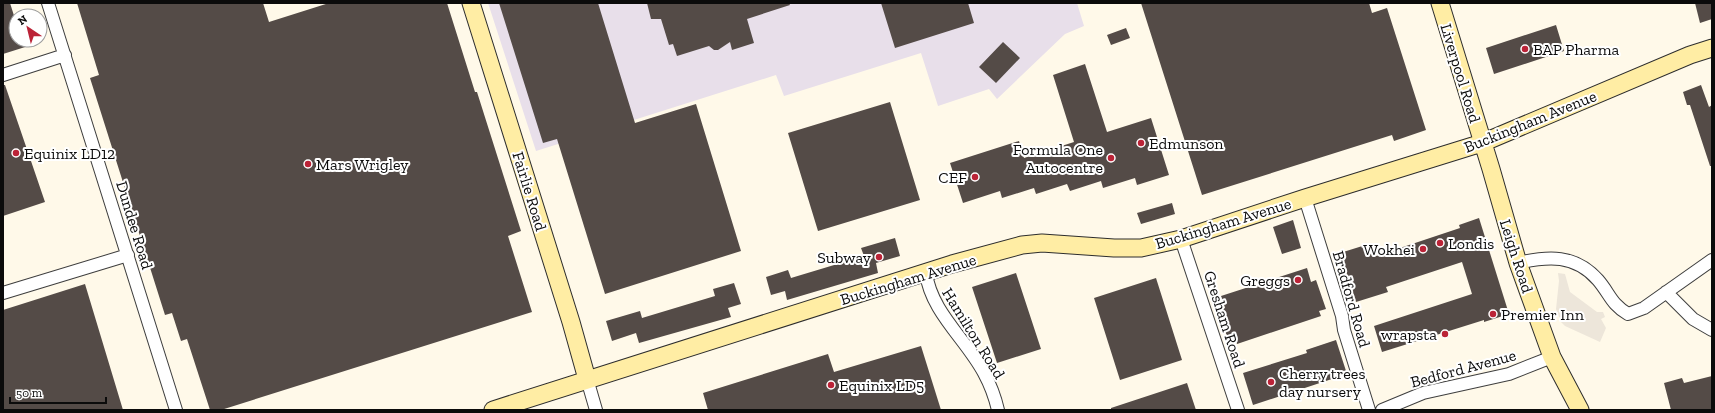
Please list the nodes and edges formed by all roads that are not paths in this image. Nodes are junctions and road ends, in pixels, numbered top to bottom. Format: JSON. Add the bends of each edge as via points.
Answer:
{"nodes":[{"id":1,"x":48,"y":3,"type":"edge"},
{"id":2,"x":471,"y":3,"type":"edge"},
{"id":3,"x":1440,"y":3,"type":"edge"},
{"id":4,"x":1712,"y":48,"type":"edge"},
{"id":5,"x":65,"y":55,"type":"junction"},
{"id":6,"x":3,"y":75,"type":"edge"},
{"id":7,"x":1482,"y":143,"type":"junction"},
{"id":8,"x":1305,"y":198,"type":"junction"},
{"id":9,"x":1181,"y":239,"type":"junction"},
{"id":10,"x":128,"y":255,"type":"junction"},
{"id":11,"x":1712,"y":260,"type":"edge"},
{"id":12,"x":1518,"y":263,"type":"junction"},
{"id":13,"x":926,"y":273,"type":"junction"},
{"id":14,"x":1666,"y":292,"type":"junction"},
{"id":15,"x":3,"y":293,"type":"edge"},
{"id":16,"x":1712,"y":330,"type":"edge"},
{"id":17,"x":1552,"y":357,"type":"junction"},
{"id":18,"x":587,"y":379,"type":"junction"},
{"id":19,"x":176,"y":410,"type":"edge"},
{"id":20,"x":493,"y":410,"type":"edge"},
{"id":21,"x":596,"y":410,"type":"edge"},
{"id":22,"x":998,"y":410,"type":"edge"},
{"id":23,"x":1238,"y":410,"type":"edge"},
{"id":24,"x":1369,"y":410,"type":"edge"},
{"id":25,"x":1382,"y":410,"type":"edge"},
{"id":26,"x":1580,"y":410,"type":"edge"}],
"edges":[{"from":1,"to":5,"type":"street","name":"Dundee Road"},
{"from":2,"to":18,"type":"street","name":"Fairlie Road"},
{"from":3,"to":7,"type":"street","name":"Liverpool Road"},
{"from":4,"to":7,"type":"street","name":"Buckingham Avenue"},
{"from":5,"to":6,"type":"street"},
{"from":5,"to":10,"type":"street","name":"Dundee Road"},
{"from":7,"to":8,"type":"street","name":"Buckingham Avenue"},
{"from":7,"to":12,"type":"street","name":"Leigh Road"},
{"from":8,"to":9,"type":"street","name":"Buckingham Avenue"},
{"from":8,"to":24,"type":"street","name":"Bradford Road"},
{"from":9,"to":13,"type":"street","name":"Buckingham Avenue","via":[[1142,248],[1042,243],[1022,245]]},
{"from":9,"to":23,"type":"street","name":"Gresham Road"},
{"from":10,"to":15,"type":"street"},
{"from":10,"to":19,"type":"street","name":"Dundee Road"},
{"from":11,"to":14,"type":"street"},
{"from":12,"to":14,"type":"street","via":[[1541,257],[1569,260],[1597,280],[1616,307],[1628,314],[1644,308]]},
{"from":12,"to":17,"type":"street","name":"Leigh Road"},
{"from":13,"to":18,"type":"street","name":"Buckingham Avenue","via":[[751,330]]},
{"from":13,"to":22,"type":"street","name":"Hamilton Road","via":[[928,287],[935,302],[983,372]]},
{"from":14,"to":16,"type":"street","via":[[1692,318]]},
{"from":17,"to":25,"type":"street","name":"Bedford Avenue","via":[[1509,374],[1423,393]]},
{"from":17,"to":26,"type":"street","name":"Leigh Road"},
{"from":18,"to":20,"type":"street","name":"Buckingham Avenue"},
{"from":18,"to":21,"type":"street"}]}
